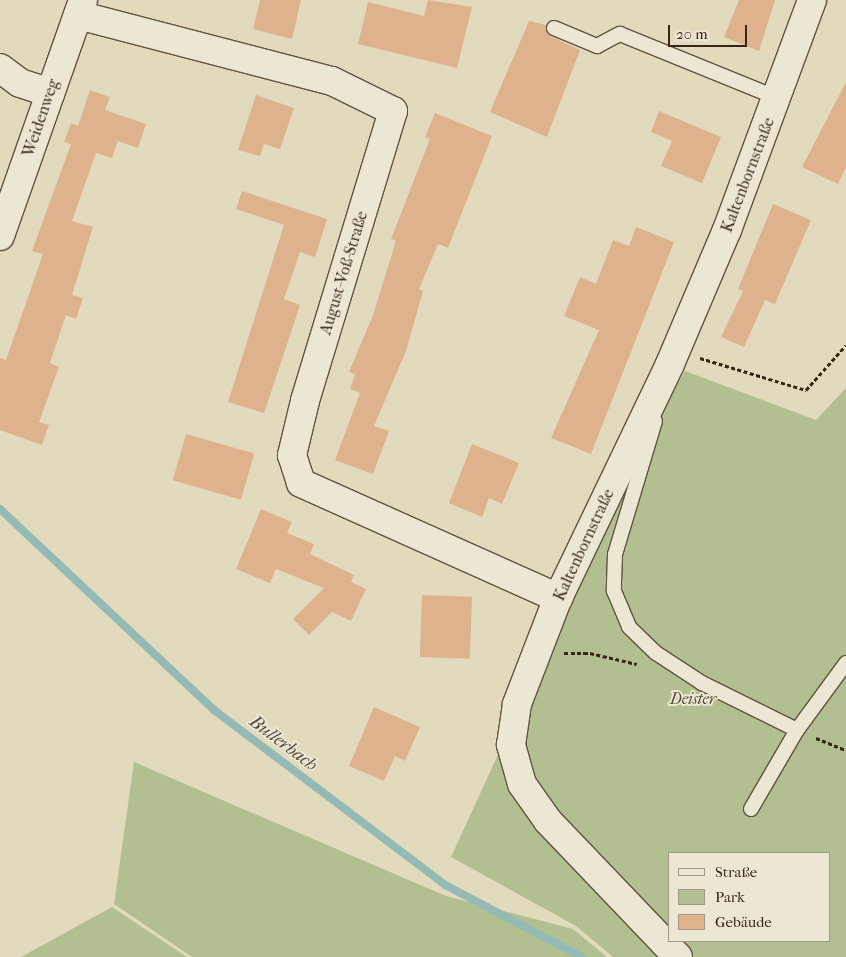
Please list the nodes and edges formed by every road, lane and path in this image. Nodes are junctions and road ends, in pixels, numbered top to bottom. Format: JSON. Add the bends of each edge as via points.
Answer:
{"nodes":[{"id":1,"x":812,"y":0,"type":"edge"},
{"id":2,"x":80,"y":8,"type":"edge"},
{"id":3,"x":554,"y":28,"type":"dead end"},
{"id":4,"x":0,"y":68,"type":"edge"},
{"id":5,"x":50,"y":93,"type":"junction"},
{"id":6,"x":778,"y":98,"type":"junction"},
{"id":7,"x":0,"y":236,"type":"edge"},
{"id":8,"x":846,"y":346,"type":"edge"},
{"id":9,"x":673,"y":357,"type":"junction"},
{"id":10,"x":558,"y":598,"type":"junction"},
{"id":11,"x":534,"y":656,"type":"junction"},
{"id":12,"x":846,"y":663,"type":"edge"},
{"id":13,"x":648,"y":666,"type":"dead end"},
{"id":14,"x":796,"y":730,"type":"junction"},
{"id":15,"x":846,"y":750,"type":"edge"},
{"id":16,"x":751,"y":809,"type":"dead end"},
{"id":17,"x":678,"y":957,"type":"edge"}],
"edges":[{"from":1,"to":6,"type":"street","name":"Kaltenbornstraße"},
{"from":2,"to":5,"type":"street","name":"Weidenweg"},
{"from":2,"to":10,"type":"street","name":"August-Voß-Straße","via":[[332,81],[393,111],[304,401],[292,455],[301,483]]},
{"from":3,"to":6,"type":"lane","name":"Kaltenbornstraße","via":[[597,46],[620,34]]},
{"from":4,"to":5,"type":"street","via":[[20,83]]},
{"from":5,"to":7,"type":"street","name":"Weidenweg"},
{"from":6,"to":9,"type":"street","name":"Kaltenbornstraße"},
{"from":8,"to":9,"type":"path","via":[[806,390]]},
{"from":9,"to":10,"type":"street","name":"Kaltenbornstraße"},
{"from":9,"to":14,"type":"lane","via":[[626,507],[615,554],[614,591],[629,627],[656,653],[702,683]]},
{"from":10,"to":11,"type":"street","name":"Kaltenbornstraße"},
{"from":11,"to":13,"type":"path","via":[[590,653]]},
{"from":11,"to":17,"type":"street","name":"Kaltenbornstraße","via":[[517,704],[511,745],[522,784],[548,821]]},
{"from":12,"to":14,"type":"lane"},
{"from":14,"to":15,"type":"path"},
{"from":14,"to":16,"type":"lane"}]}
